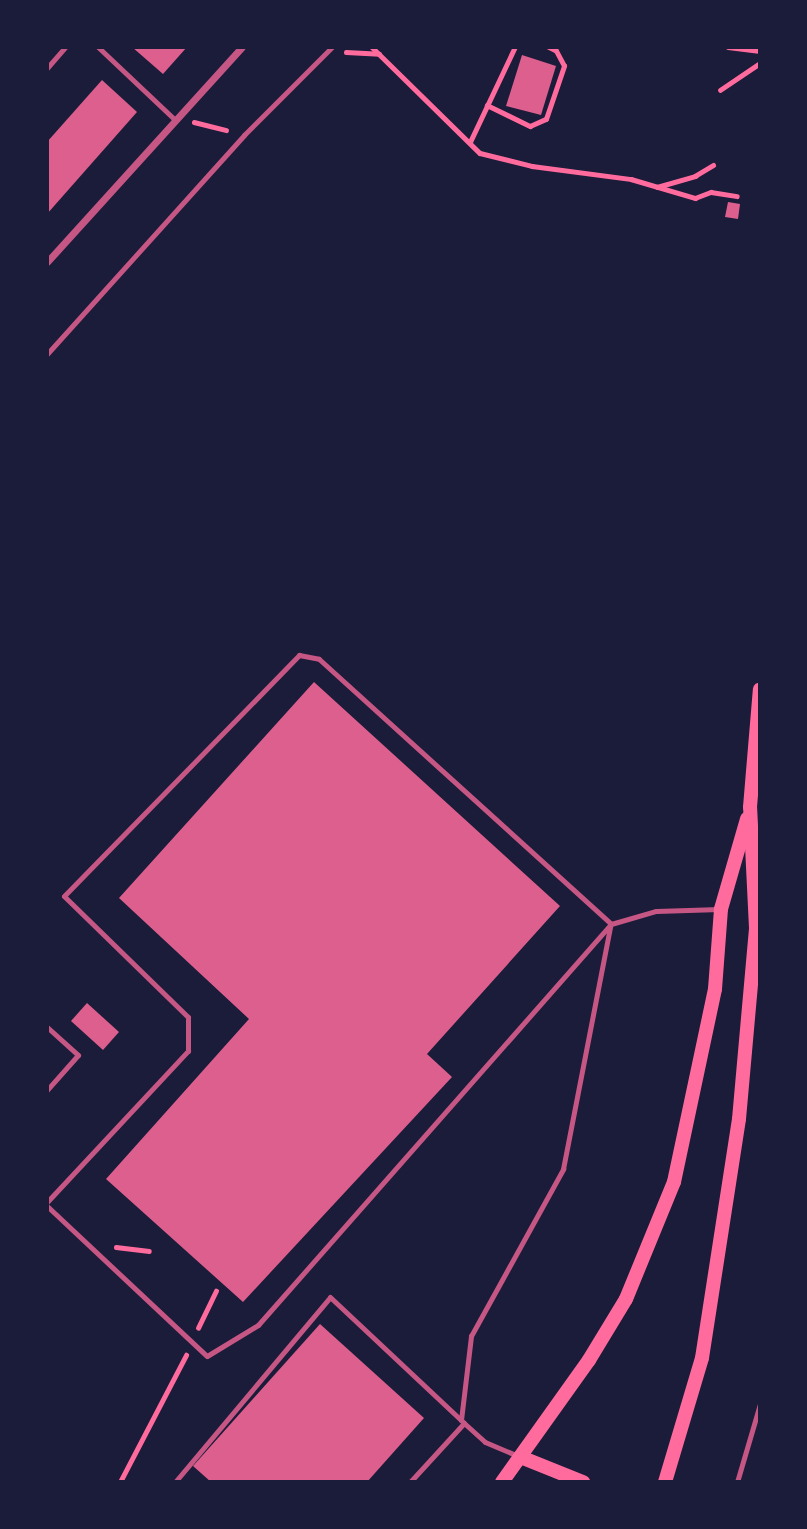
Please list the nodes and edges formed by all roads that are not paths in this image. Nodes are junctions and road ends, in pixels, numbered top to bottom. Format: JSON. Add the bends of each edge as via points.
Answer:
{"nodes":[{"id":1,"x":65,"y":47,"type":"edge"},
{"id":2,"x":98,"y":47,"type":"edge"},
{"id":3,"x":242,"y":47,"type":"edge"},
{"id":4,"x":330,"y":49,"type":"edge"},
{"id":5,"x":47,"y":68,"type":"edge"},
{"id":6,"x":173,"y":118,"type":"junction"},
{"id":7,"x":47,"y":262,"type":"edge"},
{"id":8,"x":47,"y":354,"type":"edge"},
{"id":9,"x":760,"y":690,"type":"edge"},
{"id":10,"x":757,"y":759,"type":"edge"},
{"id":11,"x":750,"y":807,"type":"junction"},
{"id":12,"x":721,"y":909,"type":"junction"},
{"id":13,"x":611,"y":924,"type":"junction"},
{"id":14,"x":47,"y":1027,"type":"edge"},
{"id":15,"x":47,"y":1090,"type":"edge"},
{"id":16,"x":47,"y":1204,"type":"edge"},
{"id":17,"x":760,"y":1404,"type":"edge"},
{"id":18,"x":462,"y":1422,"type":"junction"},
{"id":19,"x":523,"y":1458,"type":"junction"},
{"id":20,"x":175,"y":1482,"type":"edge"},
{"id":21,"x":410,"y":1482,"type":"edge"},
{"id":22,"x":502,"y":1482,"type":"edge"},
{"id":23,"x":583,"y":1482,"type":"edge"},
{"id":24,"x":665,"y":1482,"type":"edge"},
{"id":25,"x":737,"y":1482,"type":"edge"}],
"edges":[{"from":1,"to":5,"type":"lane"},
{"from":2,"to":6,"type":"lane"},
{"from":3,"to":6,"type":"street"},
{"from":4,"to":8,"type":"lane","via":[[244,135]]},
{"from":6,"to":7,"type":"street"},
{"from":9,"to":10,"type":"main road"},
{"from":10,"to":11,"type":"main road"},
{"from":11,"to":12,"type":"main road"},
{"from":11,"to":24,"type":"main road","via":[[755,928],[739,1119],[702,1359]]},
{"from":12,"to":13,"type":"lane","via":[[656,911]]},
{"from":12,"to":19,"type":"main road","via":[[715,989],[674,1181],[626,1299]]},
{"from":13,"to":16,"type":"lane","via":[[258,1325],[206,1356]]},
{"from":13,"to":16,"type":"lane","via":[[319,659],[299,655],[64,896],[188,1017],[188,1051]]},
{"from":13,"to":18,"type":"lane","via":[[563,1169],[471,1336]]},
{"from":14,"to":15,"type":"lane","via":[[78,1055]]},
{"from":17,"to":25,"type":"lane"},
{"from":18,"to":19,"type":"lane","via":[[485,1442]]},
{"from":18,"to":20,"type":"lane","via":[[330,1297]]},
{"from":18,"to":21,"type":"lane"},
{"from":19,"to":22,"type":"main road"},
{"from":19,"to":23,"type":"main road"}]}
